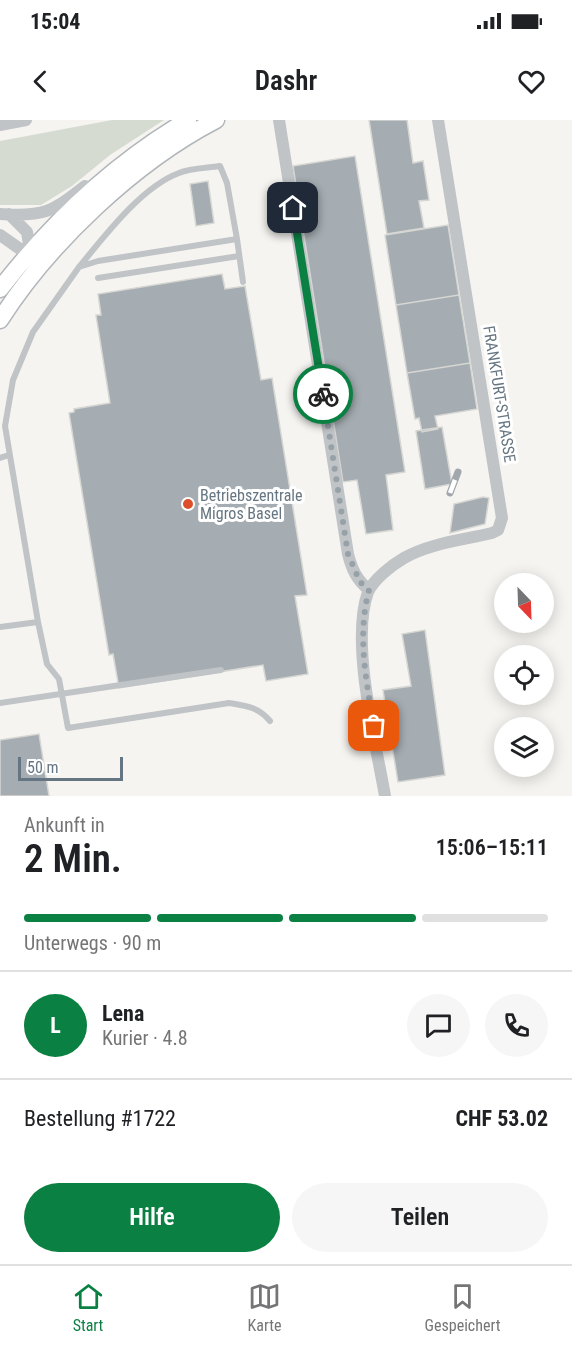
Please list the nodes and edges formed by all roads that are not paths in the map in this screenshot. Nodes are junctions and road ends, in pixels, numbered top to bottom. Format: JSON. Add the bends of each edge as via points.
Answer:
{"nodes":[{"id":1,"x":26,"y":120,"type":"edge"},
{"id":2,"x":188,"y":120,"type":"edge"},
{"id":3,"x":216,"y":120,"type":"edge"},
{"id":4,"x":279,"y":120,"type":"edge"},
{"id":5,"x":438,"y":120,"type":"edge"},
{"id":6,"x":0,"y":125,"type":"edge"},
{"id":7,"x":95,"y":184,"type":"junction"},
{"id":8,"x":5,"y":214,"type":"edge"},
{"id":9,"x":0,"y":235,"type":"edge"},
{"id":10,"x":237,"y":239,"type":"junction"},
{"id":11,"x":30,"y":251,"type":"junction"},
{"id":12,"x":53,"y":252,"type":"junction"},
{"id":13,"x":239,"y":256,"type":"junction"},
{"id":14,"x":79,"y":267,"type":"junction"},
{"id":15,"x":30,"y":277,"type":"junction"},
{"id":16,"x":98,"y":278,"type":"dead end"},
{"id":17,"x":243,"y":282,"type":"dead end"},
{"id":18,"x":0,"y":289,"type":"edge"},
{"id":19,"x":0,"y":320,"type":"edge"},
{"id":20,"x":9,"y":455,"type":"junction"},
{"id":21,"x":0,"y":458,"type":"edge"},
{"id":22,"x":369,"y":590,"type":"junction"},
{"id":23,"x":38,"y":622,"type":"junction"},
{"id":24,"x":0,"y":627,"type":"edge"},
{"id":25,"x":221,"y":670,"type":"dead end"},
{"id":26,"x":0,"y":703,"type":"edge"},
{"id":27,"x":270,"y":721,"type":"dead end"},
{"id":28,"x":385,"y":796,"type":"edge"}],
"edges":[{"from":1,"to":6,"type":"street"},
{"from":2,"to":7,"type":"main road"},
{"from":3,"to":12,"type":"main road","via":[[128,180]]},
{"from":4,"to":22,"type":"street","via":[[352,569]]},
{"from":5,"to":22,"type":"street","name":"FRANKFURT-STRASSE","via":[[502,518],[498,530],[492,533],[409,555]]},
{"from":7,"to":8,"type":"street","via":[[85,186],[47,213]]},
{"from":7,"to":11,"type":"main road"},
{"from":8,"to":11,"type":"street","via":[[27,232]]},
{"from":9,"to":11,"type":"street"},
{"from":10,"to":13,"type":"lane"},
{"from":10,"to":14,"type":"lane"},
{"from":10,"to":14,"type":"lane","via":[[220,166],[179,172],[131,208]]},
{"from":11,"to":12,"type":"lane"},
{"from":11,"to":15,"type":"lane"},
{"from":11,"to":18,"type":"main road"},
{"from":12,"to":15,"type":"main road"},
{"from":13,"to":16,"type":"lane"},
{"from":13,"to":17,"type":"lane"},
{"from":14,"to":20,"type":"lane","via":[[33,332],[13,380],[5,426]]},
{"from":15,"to":19,"type":"main road"},
{"from":20,"to":21,"type":"lane"},
{"from":20,"to":23,"type":"lane"},
{"from":22,"to":28,"type":"street","via":[[362,622],[363,651]]},
{"from":23,"to":24,"type":"lane"},
{"from":23,"to":27,"type":"lane","via":[[47,664],[59,679],[68,728],[229,703],[251,706]]},
{"from":25,"to":26,"type":"lane","bridge":true}]}
